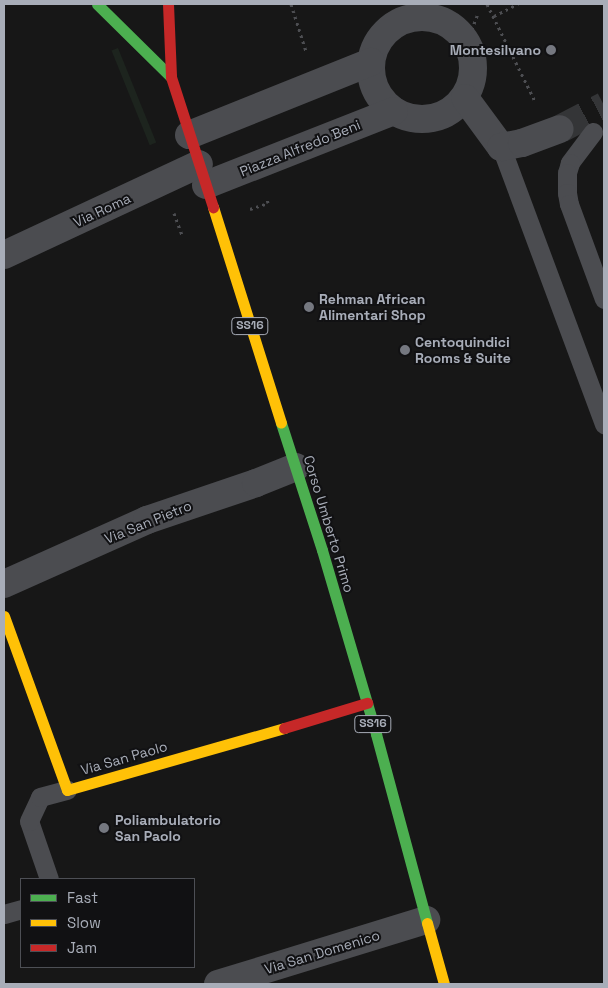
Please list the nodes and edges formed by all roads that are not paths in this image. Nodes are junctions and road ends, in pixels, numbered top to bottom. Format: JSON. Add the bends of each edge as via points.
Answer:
{"nodes":[{"id":1,"x":97,"y":4,"type":"edge"},
{"id":2,"x":168,"y":4,"type":"edge"},
{"id":3,"x":398,"y":13,"type":"edge"},
{"id":4,"x":371,"y":62,"type":"junction"},
{"id":5,"x":171,"y":77,"type":"junction"},
{"id":6,"x":464,"y":98,"type":"junction"},
{"id":7,"x":394,"y":111,"type":"junction"},
{"id":8,"x":560,"y":129,"type":"tunnel mouth"},
{"id":9,"x":593,"y":132,"type":"dead end"},
{"id":10,"x":189,"y":135,"type":"junction"},
{"id":11,"x":501,"y":147,"type":"junction"},
{"id":12,"x":202,"y":174,"type":"junction"},
{"id":13,"x":4,"y":255,"type":"edge"},
{"id":14,"x":604,"y":299,"type":"edge"},
{"id":15,"x":604,"y":424,"type":"edge"},
{"id":16,"x":296,"y":467,"type":"junction"},
{"id":17,"x":4,"y":584,"type":"edge"},
{"id":18,"x":4,"y":616,"type":"edge"},
{"id":19,"x":367,"y":703,"type":"junction"},
{"id":20,"x":67,"y":790,"type":"junction"},
{"id":21,"x":49,"y":878,"type":"edge"},
{"id":22,"x":20,"y":909,"type":"edge"},
{"id":23,"x":4,"y":914,"type":"edge"},
{"id":24,"x":426,"y":920,"type":"junction"},
{"id":25,"x":218,"y":984,"type":"edge"},
{"id":26,"x":444,"y":984,"type":"edge"}],
"edges":[{"from":1,"to":5,"type":"main road","name":"Corso Umberto Primo","number":"SS16"},
{"from":2,"to":5,"type":"main road","name":"Corso Umberto Primo","number":"SS16"},
{"from":3,"to":4,"type":"street","via":[[374,48]]},
{"from":3,"to":6,"type":"street","via":[[444,21],[467,42],[474,71]]},
{"from":4,"to":7,"type":"street","via":[[375,90]]},
{"from":4,"to":10,"type":"street"},
{"from":5,"to":10,"type":"main road","name":"Corso Umberto Primo","number":"SS16"},
{"from":6,"to":7,"type":"street","via":[[440,117],[408,118]]},
{"from":6,"to":11,"type":"street"},
{"from":7,"to":12,"type":"street","name":"Piazza Alfredo Beni"},
{"from":8,"to":11,"type":"street"},
{"from":9,"to":14,"type":"lane","via":[[570,163],[567,193]]},
{"from":10,"to":12,"type":"main road","name":"Corso Umberto Primo","number":"SS16"},
{"from":11,"to":15,"type":"lane"},
{"from":12,"to":13,"type":"street","name":"Via Roma"},
{"from":12,"to":16,"type":"main road","name":"Corso Umberto Primo","number":"SS16"},
{"from":16,"to":17,"type":"street","name":"Via San Pietro","via":[[147,520]]},
{"from":16,"to":19,"type":"main road","name":"Corso Umberto Primo","number":"SS16"},
{"from":18,"to":20,"type":"main road","name":"Via San Paolo"},
{"from":19,"to":20,"type":"main road","name":"Via San Paolo"},
{"from":19,"to":24,"type":"main road","name":"Corso Umberto Primo","number":"SS16"},
{"from":20,"to":21,"type":"lane","via":[[40,797],[29,821]]},
{"from":22,"to":23,"type":"lane"},
{"from":24,"to":25,"type":"street","name":"Via San Domenico"},
{"from":24,"to":26,"type":"main road","name":"Corso Umberto Primo","number":"SS16"}]}
